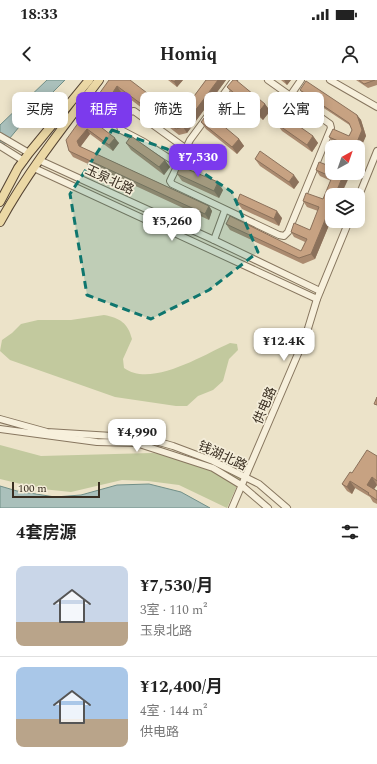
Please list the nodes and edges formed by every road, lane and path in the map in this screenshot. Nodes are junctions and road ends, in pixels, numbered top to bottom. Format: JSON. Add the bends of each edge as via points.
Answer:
{"nodes":[{"id":1,"x":89,"y":80,"type":"edge"},
{"id":2,"x":99,"y":80,"type":"edge"},
{"id":3,"x":234,"y":80,"type":"edge"},
{"id":4,"x":268,"y":80,"type":"edge"},
{"id":5,"x":301,"y":80,"type":"edge"},
{"id":6,"x":330,"y":80,"type":"edge"},
{"id":7,"x":284,"y":92,"type":"edge"},
{"id":8,"x":293,"y":92,"type":"edge"},
{"id":9,"x":377,"y":107,"type":"edge"},
{"id":10,"x":324,"y":120,"type":"edge"},
{"id":11,"x":0,"y":136,"type":"edge"},
{"id":12,"x":2,"y":148,"type":"edge"},
{"id":13,"x":186,"y":148,"type":"junction"},
{"id":14,"x":377,"y":151,"type":"edge"},
{"id":15,"x":29,"y":153,"type":"junction"},
{"id":16,"x":39,"y":160,"type":"junction"},
{"id":17,"x":24,"y":161,"type":"junction"},
{"id":18,"x":178,"y":164,"type":"junction"},
{"id":19,"x":34,"y":168,"type":"junction"},
{"id":20,"x":362,"y":188,"type":"edge"},
{"id":21,"x":0,"y":202,"type":"edge"},
{"id":22,"x":225,"y":210,"type":"junction"},
{"id":23,"x":0,"y":222,"type":"edge"},
{"id":24,"x":346,"y":228,"type":"edge"},
{"id":25,"x":214,"y":240,"type":"junction"},
{"id":26,"x":320,"y":291,"type":"junction"},
{"id":27,"x":317,"y":299,"type":"junction"},
{"id":28,"x":0,"y":419,"type":"edge"},
{"id":29,"x":0,"y":429,"type":"edge"},
{"id":30,"x":244,"y":477,"type":"junction"},
{"id":31,"x":241,"y":485,"type":"junction"},
{"id":32,"x":232,"y":508,"type":"edge"},
{"id":33,"x":268,"y":508,"type":"edge"},
{"id":34,"x":287,"y":508,"type":"edge"}],
"edges":[{"from":1,"to":15,"type":"main road"},
{"from":2,"to":16,"type":"main road"},
{"from":3,"to":13,"type":"street"},
{"from":4,"to":7,"type":"street"},
{"from":5,"to":8,"type":"street"},
{"from":6,"to":9,"type":"street"},
{"from":10,"to":22,"type":"street","via":[[331,128],[288,232],[284,236],[279,236]]},
{"from":11,"to":15,"type":"street","name":"玉泉北路"},
{"from":12,"to":17,"type":"street","name":"玉泉北路"},
{"from":13,"to":18,"type":"street"},
{"from":13,"to":18,"type":"street","via":[[134,111],[129,112],[120,126],[120,130]]},
{"from":14,"to":20,"type":"street"},
{"from":15,"to":16,"type":"main road","name":"玉泉北路"},
{"from":15,"to":17,"type":"main road"},
{"from":16,"to":19,"type":"main road"},
{"from":16,"to":25,"type":"street","name":"玉泉北路"},
{"from":17,"to":19,"type":"main road","name":"玉泉北路"},
{"from":17,"to":21,"type":"main road"},
{"from":18,"to":22,"type":"street","via":[[172,174],[172,184]]},
{"from":19,"to":23,"type":"main road","via":[[19,188]]},
{"from":19,"to":27,"type":"street","name":"玉泉北路"},
{"from":22,"to":25,"type":"street"},
{"from":24,"to":26,"type":"street","name":"供电路"},
{"from":25,"to":26,"type":"street","name":"玉泉北路"},
{"from":26,"to":27,"type":"street","name":"供电路"},
{"from":27,"to":30,"type":"street","name":"供电路","via":[[306,335]]},
{"from":28,"to":30,"type":"street","name":"钱湖北路","via":[[47,432],[144,438],[213,460]]},
{"from":29,"to":31,"type":"street","name":"钱湖北路","via":[[97,442],[136,443],[212,468]]},
{"from":30,"to":31,"type":"street","name":"供电路"},
{"from":30,"to":34,"type":"street","name":"钱湖北路","via":[[259,484]]},
{"from":31,"to":32,"type":"street","name":"供电路"},
{"from":31,"to":33,"type":"street","name":"钱湖北路"}]}
